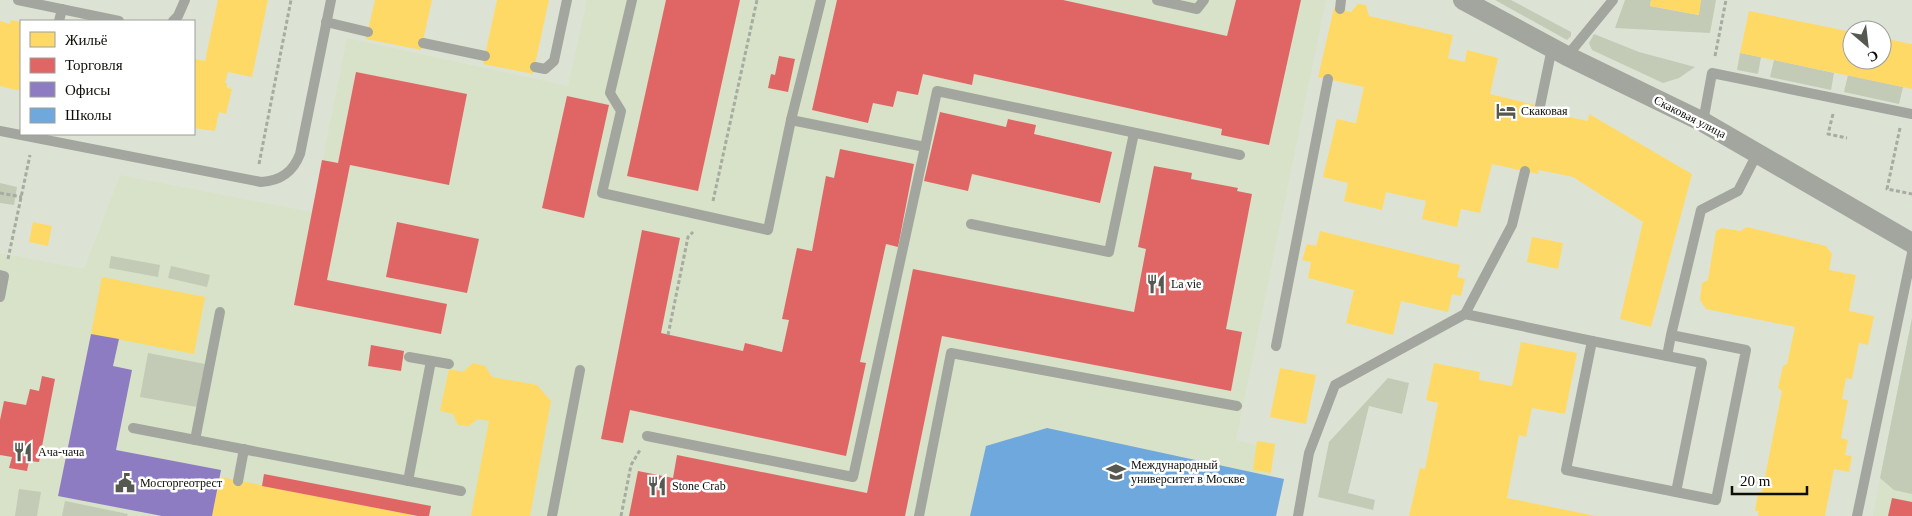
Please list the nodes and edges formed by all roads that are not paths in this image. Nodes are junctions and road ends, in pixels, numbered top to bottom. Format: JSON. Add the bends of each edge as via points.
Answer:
{"nodes":[{"id":1,"x":18,"y":0,"type":"edge"},
{"id":2,"x":184,"y":0,"type":"edge"},
{"id":3,"x":330,"y":0,"type":"edge"},
{"id":4,"x":567,"y":0,"type":"edge"},
{"id":5,"x":632,"y":0,"type":"edge"},
{"id":6,"x":821,"y":0,"type":"edge"},
{"id":7,"x":1157,"y":0,"type":"edge"},
{"id":8,"x":1204,"y":0,"type":"edge"},
{"id":9,"x":1463,"y":0,"type":"edge"},
{"id":10,"x":1613,"y":0,"type":"edge"},
{"id":11,"x":62,"y":9,"type":"junction"},
{"id":12,"x":59,"y":20,"type":"edge"},
{"id":13,"x":114,"y":20,"type":"edge"},
{"id":14,"x":174,"y":20,"type":"edge"},
{"id":15,"x":326,"y":22,"type":"junction"},
{"id":16,"x":368,"y":32,"type":"dead end"},
{"id":17,"x":423,"y":43,"type":"dead end"},
{"id":18,"x":1560,"y":52,"type":"junction"},
{"id":19,"x":485,"y":56,"type":"dead end"},
{"id":20,"x":535,"y":67,"type":"dead end"},
{"id":21,"x":1328,"y":79,"type":"dead end"},
{"id":22,"x":1540,"y":106,"type":"dead end"},
{"id":23,"x":1908,"y":114,"type":"edge"},
{"id":24,"x":791,"y":120,"type":"junction"},
{"id":25,"x":1703,"y":122,"type":"junction"},
{"id":26,"x":0,"y":131,"type":"edge"},
{"id":27,"x":1134,"y":133,"type":"junction"},
{"id":28,"x":20,"y":134,"type":"edge"},
{"id":29,"x":34,"y":136,"type":"edge"},
{"id":30,"x":925,"y":147,"type":"junction"},
{"id":31,"x":1758,"y":152,"type":"junction"},
{"id":32,"x":1240,"y":155,"type":"dead end"},
{"id":33,"x":1525,"y":171,"type":"dead end"},
{"id":34,"x":971,"y":224,"type":"dead end"},
{"id":35,"x":1912,"y":242,"type":"edge"},
{"id":36,"x":1912,"y":253,"type":"edge"},
{"id":37,"x":0,"y":275,"type":"edge"},
{"id":38,"x":0,"y":297,"type":"edge"},
{"id":39,"x":220,"y":312,"type":"dead end"},
{"id":40,"x":1465,"y":314,"type":"junction"},
{"id":41,"x":1671,"y":335,"type":"junction"},
{"id":42,"x":1592,"y":341,"type":"junction"},
{"id":43,"x":1276,"y":346,"type":"dead end"},
{"id":44,"x":1667,"y":356,"type":"junction"},
{"id":45,"x":409,"y":357,"type":"dead end"},
{"id":46,"x":431,"y":361,"type":"junction"},
{"id":47,"x":449,"y":364,"type":"dead end"},
{"id":48,"x":580,"y":370,"type":"dead end"},
{"id":49,"x":1237,"y":406,"type":"dead end"},
{"id":50,"x":133,"y":428,"type":"dead end"},
{"id":51,"x":647,"y":436,"type":"road end"},
{"id":52,"x":195,"y":440,"type":"junction"},
{"id":53,"x":244,"y":449,"type":"junction"},
{"id":54,"x":238,"y":481,"type":"dead end"},
{"id":55,"x":408,"y":481,"type":"junction"},
{"id":56,"x":461,"y":491,"type":"dead end"},
{"id":57,"x":1676,"y":492,"type":"junction"},
{"id":58,"x":552,"y":516,"type":"edge"},
{"id":59,"x":919,"y":516,"type":"edge"},
{"id":60,"x":1298,"y":516,"type":"edge"},
{"id":61,"x":1857,"y":516,"type":"edge"}],
"edges":[{"from":1,"to":11,"type":"lane"},
{"from":2,"to":14,"type":"lane"},
{"from":3,"to":15,"type":"lane"},
{"from":4,"to":20,"type":"lane","via":[[554,61],[545,69]]},
{"from":5,"to":24,"type":"lane","via":[[610,93],[621,111],[602,193],[768,230]]},
{"from":6,"to":24,"type":"lane"},
{"from":7,"to":8,"type":"lane","via":[[1197,9]]},
{"from":9,"to":18,"type":"street","name":"Скаковая улица"},
{"from":10,"to":18,"type":"lane"},
{"from":11,"to":12,"type":"lane"},
{"from":11,"to":13,"type":"lane"},
{"from":15,"to":16,"type":"lane"},
{"from":15,"to":29,"type":"lane","via":[[296,164],[282,177],[272,181],[256,181]]},
{"from":17,"to":19,"type":"lane"},
{"from":18,"to":22,"type":"lane"},
{"from":18,"to":25,"type":"street","name":"Скаковая улица"},
{"from":21,"to":43,"type":"lane"},
{"from":23,"to":25,"type":"lane","via":[[1712,73]]},
{"from":24,"to":30,"type":"lane"},
{"from":25,"to":31,"type":"street","name":"Скаковая улица"},
{"from":26,"to":28,"type":"lane"},
{"from":27,"to":30,"type":"lane","via":[[937,91]]},
{"from":27,"to":32,"type":"lane"},
{"from":27,"to":34,"type":"lane","via":[[1110,252]]},
{"from":30,"to":51,"type":"lane","via":[[853,477]]},
{"from":31,"to":35,"type":"street","name":"Скаковая улица"},
{"from":31,"to":41,"type":"lane","via":[[1738,191],[1701,210]]},
{"from":33,"to":40,"type":"lane","via":[[1512,225]]},
{"from":36,"to":61,"type":"lane"},
{"from":37,"to":38,"type":"lane","via":[[4,276]]},
{"from":39,"to":52,"type":"lane"},
{"from":40,"to":42,"type":"lane"},
{"from":40,"to":60,"type":"lane","via":[[1335,385],[1309,453]]},
{"from":41,"to":44,"type":"lane"},
{"from":41,"to":57,"type":"lane","via":[[1746,350],[1716,500]]},
{"from":42,"to":44,"type":"lane"},
{"from":42,"to":57,"type":"lane","via":[[1566,470]]},
{"from":44,"to":57,"type":"lane","via":[[1702,363]]},
{"from":45,"to":46,"type":"lane"},
{"from":46,"to":47,"type":"lane"},
{"from":46,"to":55,"type":"lane"},
{"from":48,"to":58,"type":"lane"},
{"from":49,"to":59,"type":"lane","via":[[951,353]]},
{"from":50,"to":52,"type":"lane"},
{"from":52,"to":53,"type":"lane"},
{"from":53,"to":54,"type":"lane"},
{"from":53,"to":55,"type":"lane"},
{"from":55,"to":56,"type":"lane"}]}
